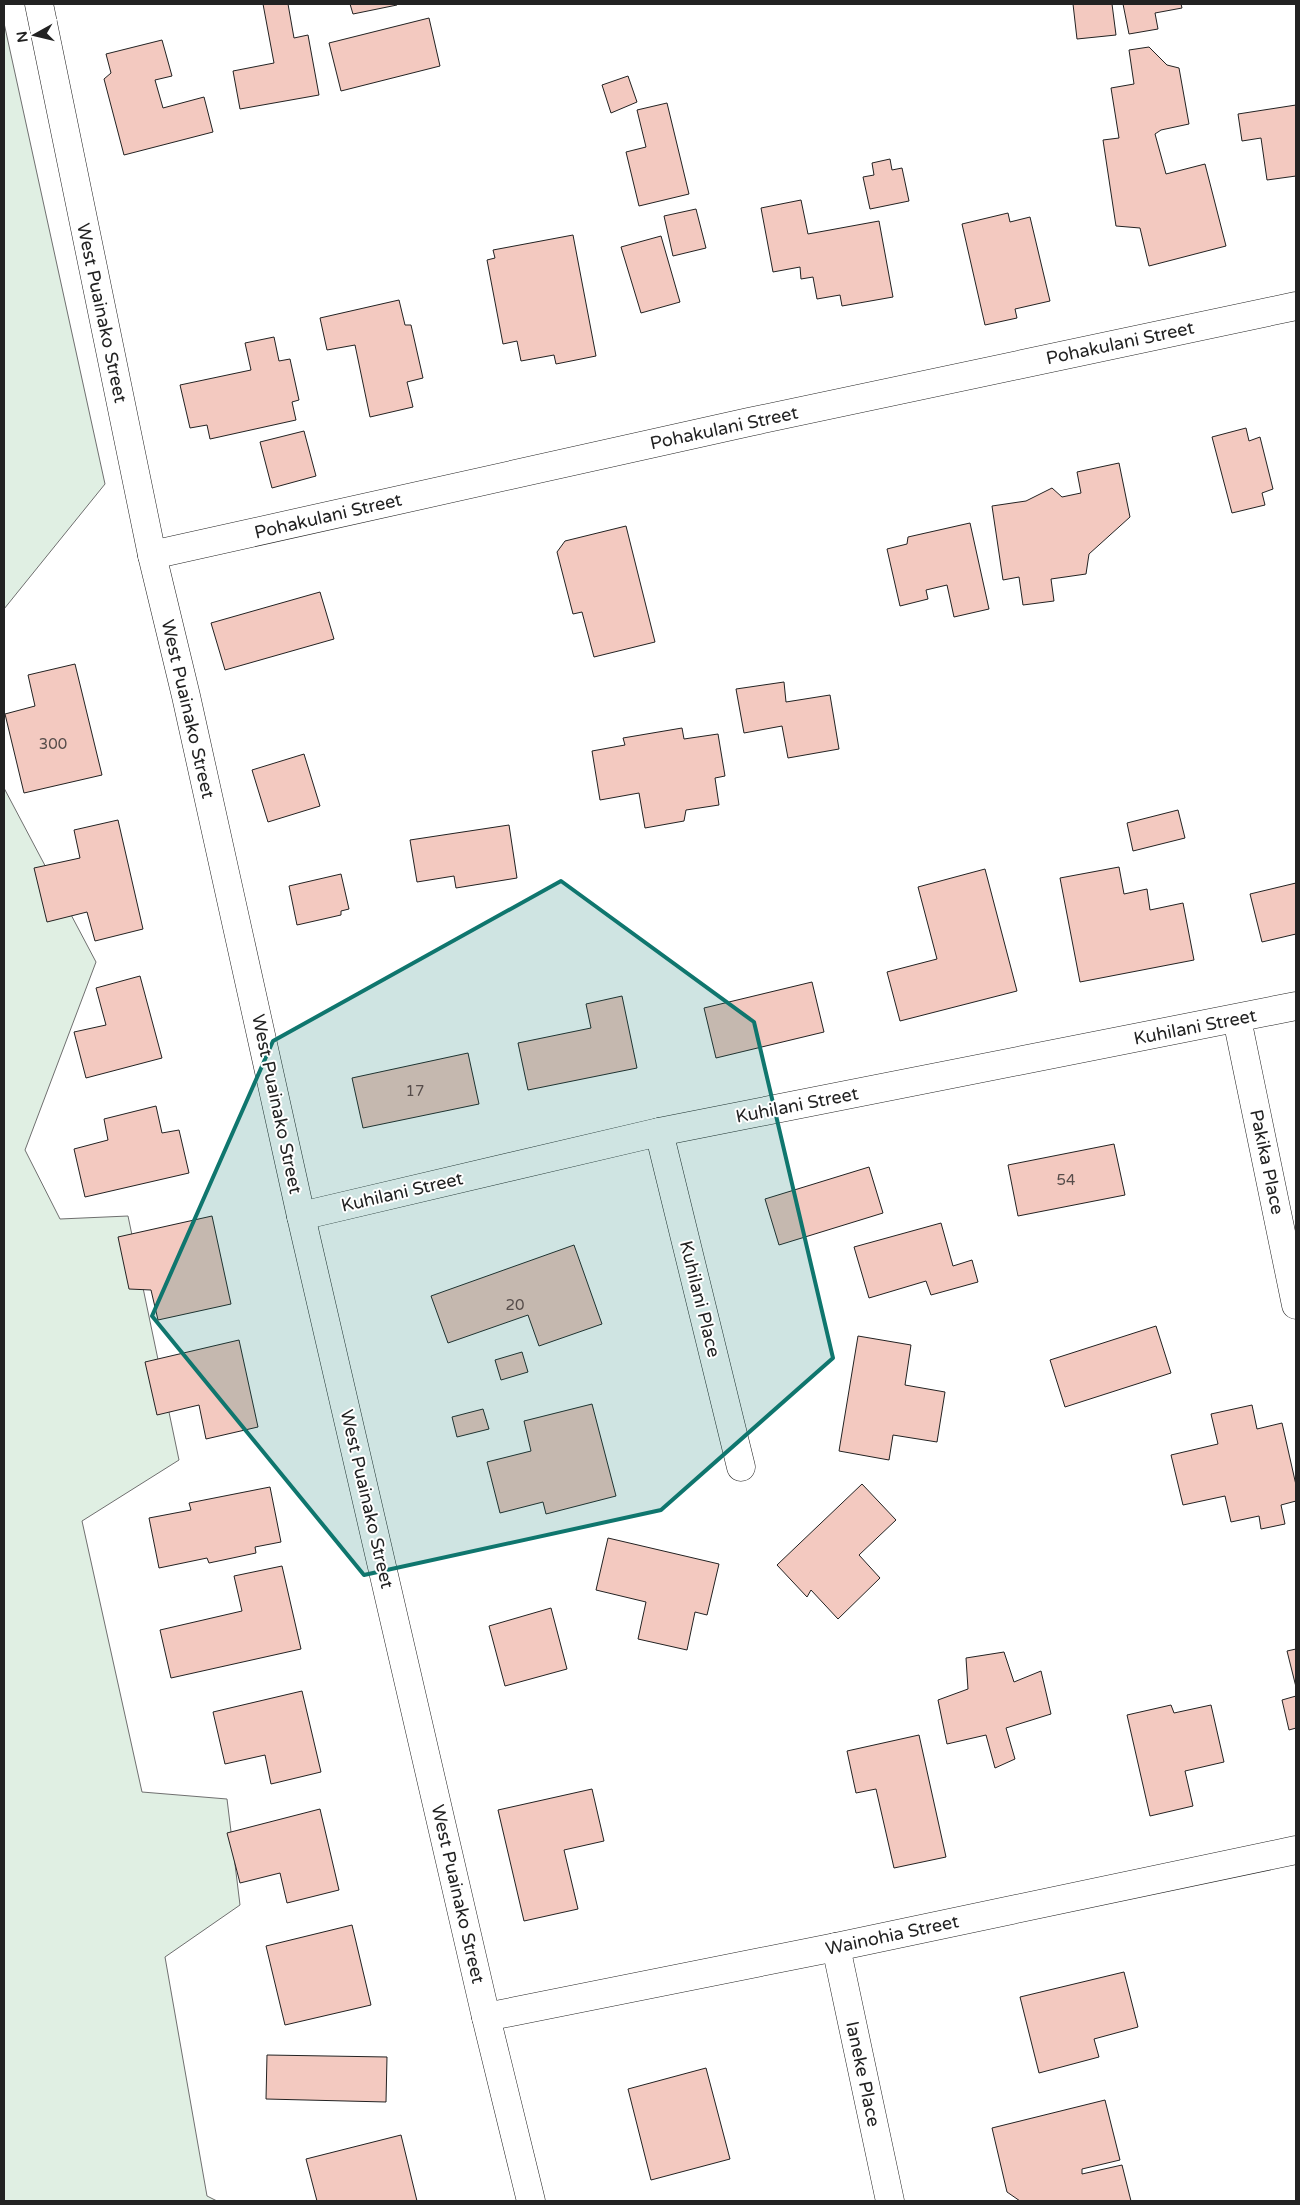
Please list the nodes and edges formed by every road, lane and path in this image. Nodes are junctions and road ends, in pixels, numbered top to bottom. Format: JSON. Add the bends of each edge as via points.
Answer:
{"nodes":[{"id":1,"x":39,"y":4,"type":"edge"},
{"id":2,"x":1296,"y":306,"type":"edge"},
{"id":3,"x":152,"y":556,"type":"junction"},
{"id":4,"x":1296,"y":1006,"type":"edge"},
{"id":5,"x":1237,"y":1019,"type":"junction"},
{"id":6,"x":659,"y":1132,"type":"junction"},
{"id":7,"x":301,"y":1216,"type":"junction"},
{"id":8,"x":1296,"y":1305,"type":"edge"},
{"id":9,"x":742,"y":1467,"type":"dead end"},
{"id":10,"x":1296,"y":1850,"type":"edge"},
{"id":11,"x":836,"y":1947,"type":"junction"},
{"id":12,"x":486,"y":2017,"type":"junction"},
{"id":13,"x":531,"y":2201,"type":"edge"},
{"id":14,"x":890,"y":2201,"type":"edge"}],
"edges":[{"from":1,"to":3,"type":"main road","name":"West Puainako Street"},
{"from":2,"to":3,"type":"main road","name":"Pohakulani Street","via":[[750,422]]},
{"from":3,"to":7,"type":"main road","name":"West Puainako Street"},
{"from":4,"to":5,"type":"main road","name":"Kuhilani Street"},
{"from":5,"to":6,"type":"main road","name":"Kuhilani Street"},
{"from":5,"to":8,"type":"main road","name":"Pakika Place"},
{"from":6,"to":7,"type":"main road","name":"Kuhilani Street"},
{"from":6,"to":9,"type":"main road","name":"Kuhilani Place"},
{"from":7,"to":12,"type":"main road","name":"West Puainako Street"},
{"from":10,"to":11,"type":"main road","name":"Wainohia Street"},
{"from":11,"to":12,"type":"main road","name":"Wainohia Street"},
{"from":11,"to":14,"type":"main road","name":"Ianeke Place"},
{"from":12,"to":13,"type":"main road","name":"West Puainako Street"}]}
